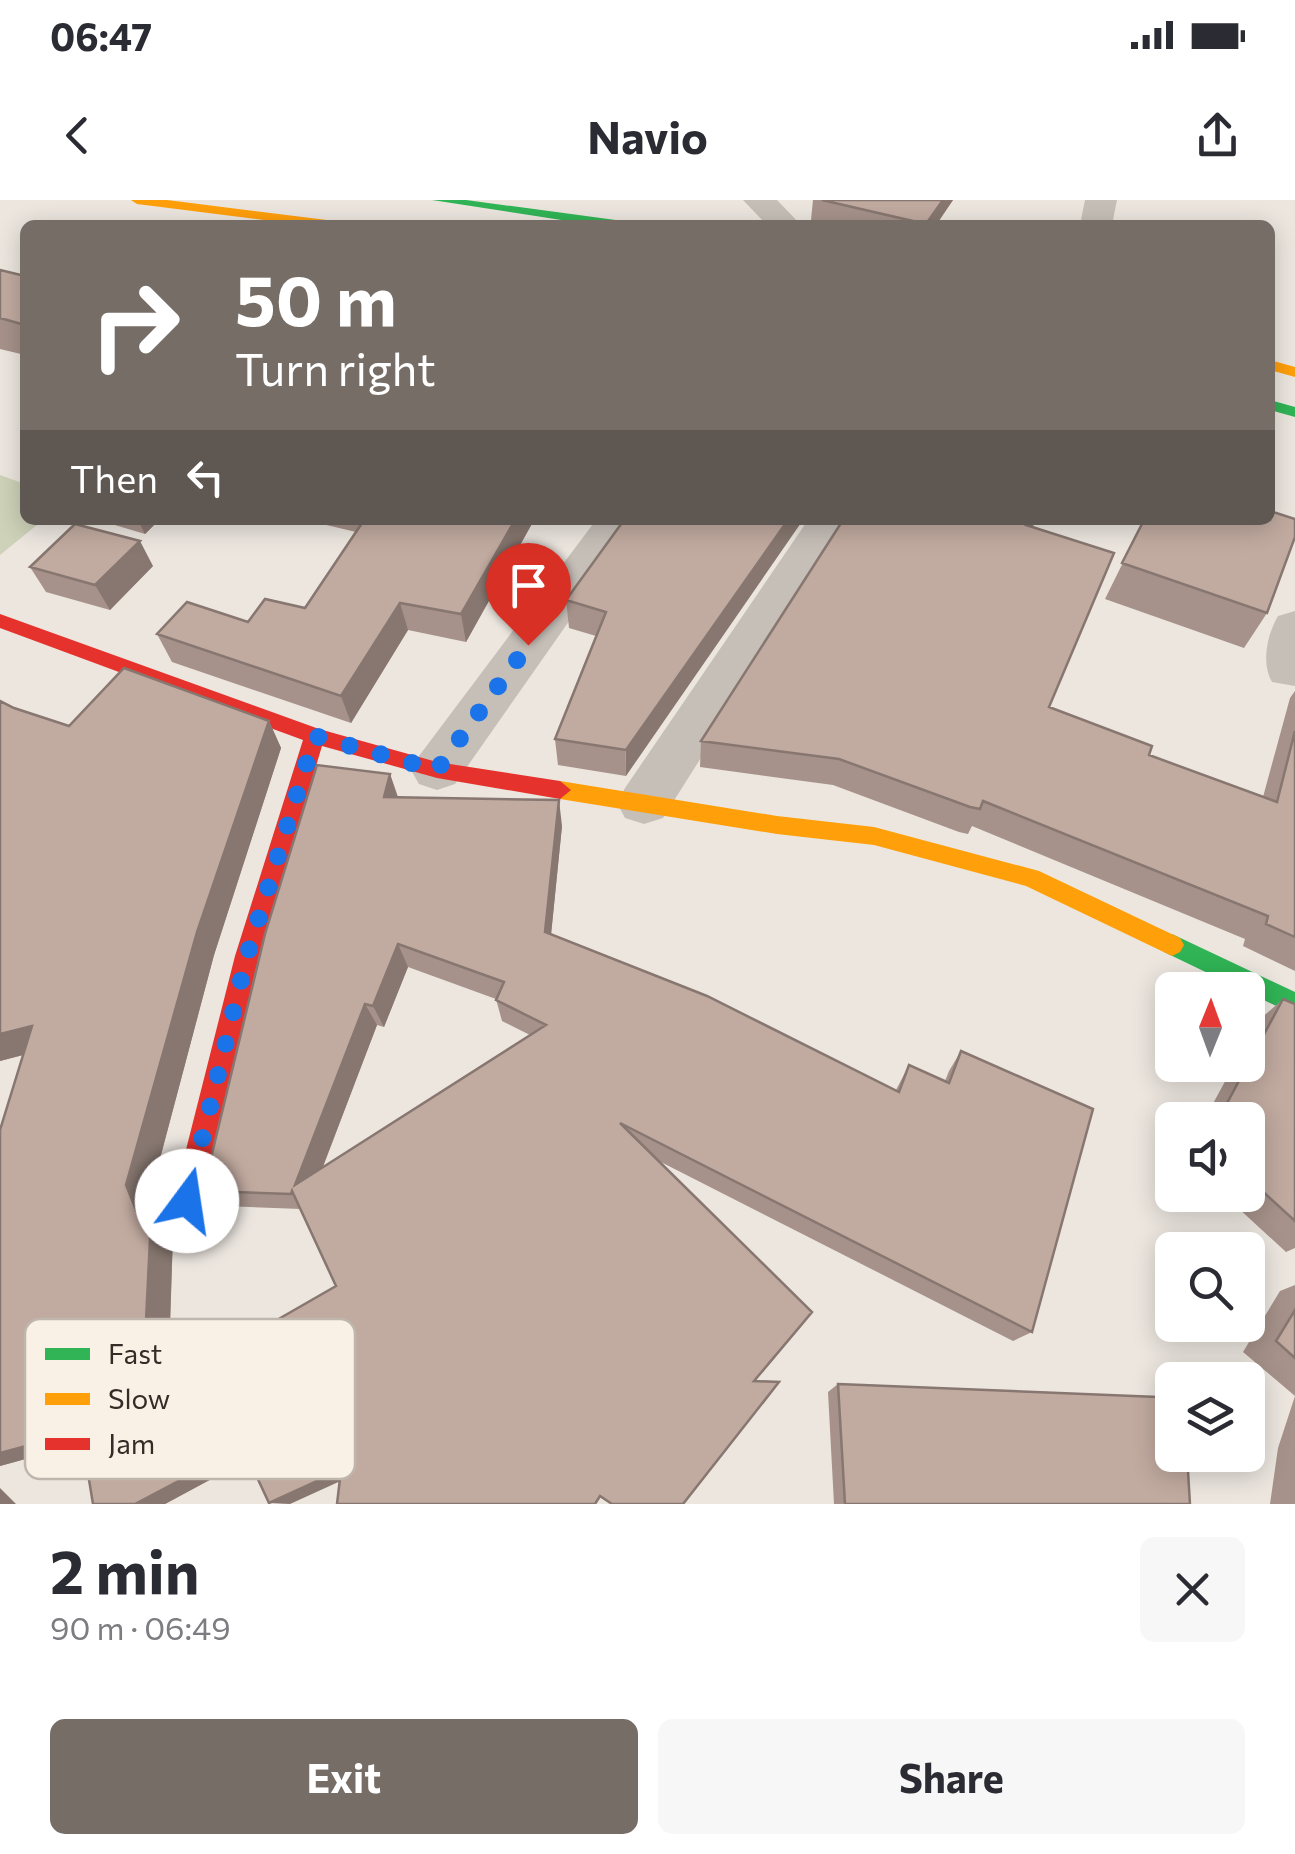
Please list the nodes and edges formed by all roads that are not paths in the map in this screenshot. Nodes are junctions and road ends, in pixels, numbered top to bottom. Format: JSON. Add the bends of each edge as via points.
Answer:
{"nodes":[{"id":1,"x":137,"y":200,"type":"edge"},
{"id":2,"x":438,"y":200,"type":"edge"},
{"id":3,"x":758,"y":200,"type":"edge"},
{"id":4,"x":295,"y":220,"type":"edge"},
{"id":5,"x":586,"y":220,"type":"edge"},
{"id":6,"x":780,"y":220,"type":"edge"},
{"id":7,"x":615,"y":525,"type":"edge"},
{"id":8,"x":827,"y":525,"type":"edge"},
{"id":9,"x":0,"y":621,"type":"edge"},
{"id":10,"x":315,"y":736,"type":"junction"},
{"id":11,"x":437,"y":770,"type":"junction"},
{"id":12,"x":644,"y":804,"type":"junction"},
{"id":13,"x":1295,"y":1004,"type":"edge"},
{"id":14,"x":187,"y":1201,"type":"dead end"}],
"edges":[{"from":1,"to":4,"type":"street"},
{"from":2,"to":5,"type":"street"},
{"from":3,"to":6,"type":"street"},
{"from":7,"to":11,"type":"street"},
{"from":8,"to":12,"type":"street"},
{"from":9,"to":10,"type":"street"},
{"from":10,"to":11,"type":"street"},
{"from":10,"to":14,"type":"street","via":[[247,956]]},
{"from":11,"to":12,"type":"street"},
{"from":12,"to":13,"type":"street","via":[[874,836],[1031,878]]}]}
